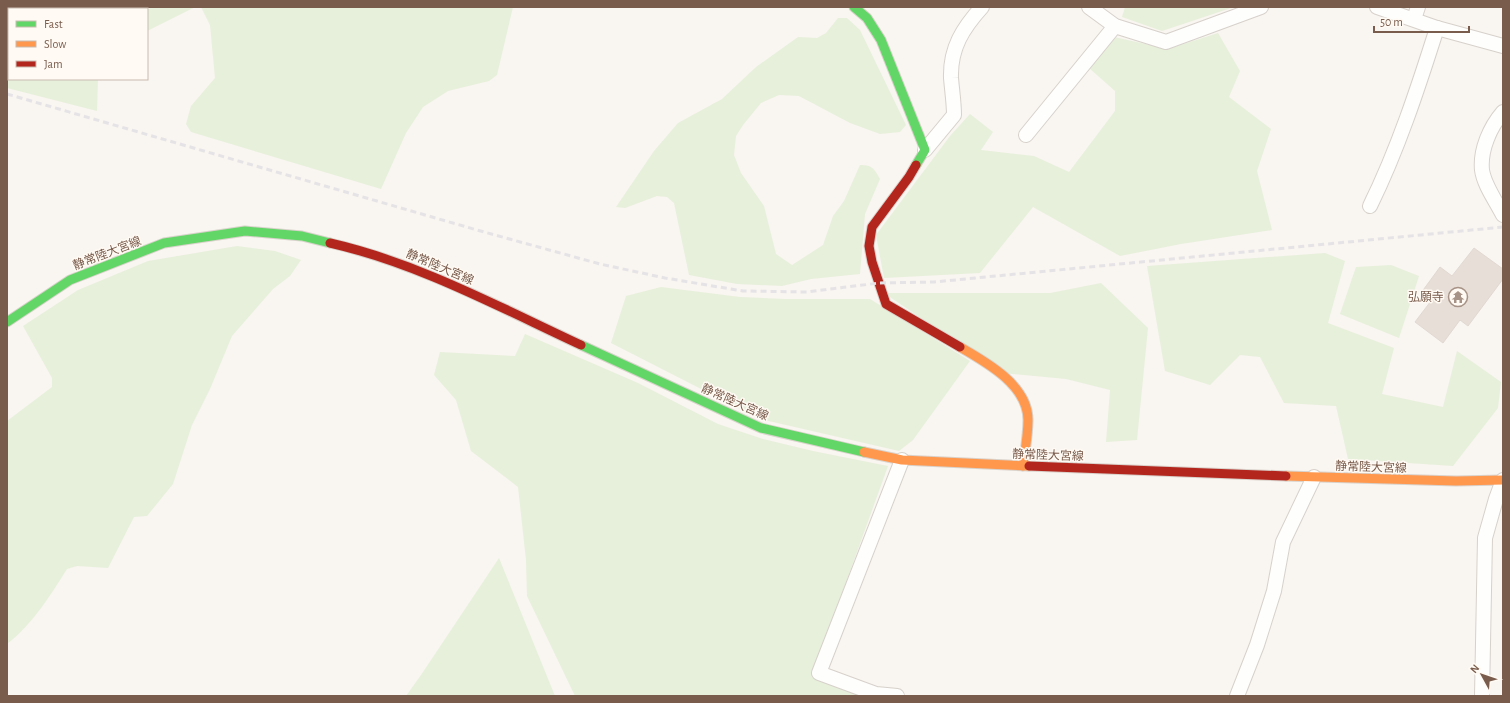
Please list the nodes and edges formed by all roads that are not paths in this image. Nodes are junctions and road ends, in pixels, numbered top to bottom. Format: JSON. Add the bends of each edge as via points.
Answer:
{"nodes":[{"id":1,"x":854,"y":7,"type":"edge"},
{"id":2,"x":982,"y":7,"type":"edge"},
{"id":3,"x":1090,"y":7,"type":"edge"},
{"id":4,"x":1261,"y":7,"type":"edge"},
{"id":5,"x":1376,"y":7,"type":"edge"},
{"id":6,"x":1416,"y":13,"type":"edge"},
{"id":7,"x":1115,"y":26,"type":"junction"},
{"id":8,"x":1437,"y":28,"type":"junction"},
{"id":9,"x":1503,"y":46,"type":"edge"},
{"id":10,"x":1503,"y":112,"type":"edge"},
{"id":11,"x":1026,"y":135,"type":"dead end"},
{"id":12,"x":925,"y":150,"type":"junction"},
{"id":13,"x":1370,"y":206,"type":"dead end"},
{"id":14,"x":1502,"y":212,"type":"edge"},
{"id":15,"x":7,"y":322,"type":"edge"},
{"id":16,"x":902,"y":460,"type":"junction"},
{"id":17,"x":1023,"y":466,"type":"junction"},
{"id":18,"x":1314,"y":477,"type":"junction"},
{"id":19,"x":1503,"y":480,"type":"edge"},
{"id":20,"x":896,"y":696,"type":"edge"},
{"id":21,"x":1237,"y":696,"type":"edge"},
{"id":22,"x":1482,"y":696,"type":"edge"}],
"edges":[{"from":1,"to":12,"type":"main road","via":[[867,18],[881,40]]},
{"from":2,"to":12,"type":"street","via":[[960,36],[952,60],[954,115]]},
{"from":3,"to":7,"type":"street"},
{"from":4,"to":7,"type":"street","via":[[1166,42]]},
{"from":5,"to":6,"type":"street"},
{"from":6,"to":8,"type":"street"},
{"from":7,"to":11,"type":"street"},
{"from":8,"to":9,"type":"street"},
{"from":8,"to":13,"type":"street","via":[[1388,169]]},
{"from":10,"to":14,"type":"street","via":[[1485,144],[1482,159],[1486,181]]},
{"from":12,"to":17,"type":"main road","via":[[909,177],[872,227],[869,246],[872,262],[886,304],[982,360],[1003,375],[1014,387],[1023,401],[1028,419]]},
{"from":15,"to":16,"type":"main road","name":"静常陸大宮線","via":[[70,280],[164,243],[245,231],[302,236],[358,249],[417,269],[760,428]]},
{"from":16,"to":17,"type":"main road","name":"静常陸大宮線"},
{"from":16,"to":20,"type":"street","via":[[819,673],[876,694]]},
{"from":17,"to":18,"type":"main road","name":"静常陸大宮線"},
{"from":18,"to":19,"type":"main road","name":"静常陸大宮線"},
{"from":18,"to":21,"type":"street","via":[[1283,542],[1274,591]]},
{"from":19,"to":22,"type":"street","via":[[1485,538]]}]}
